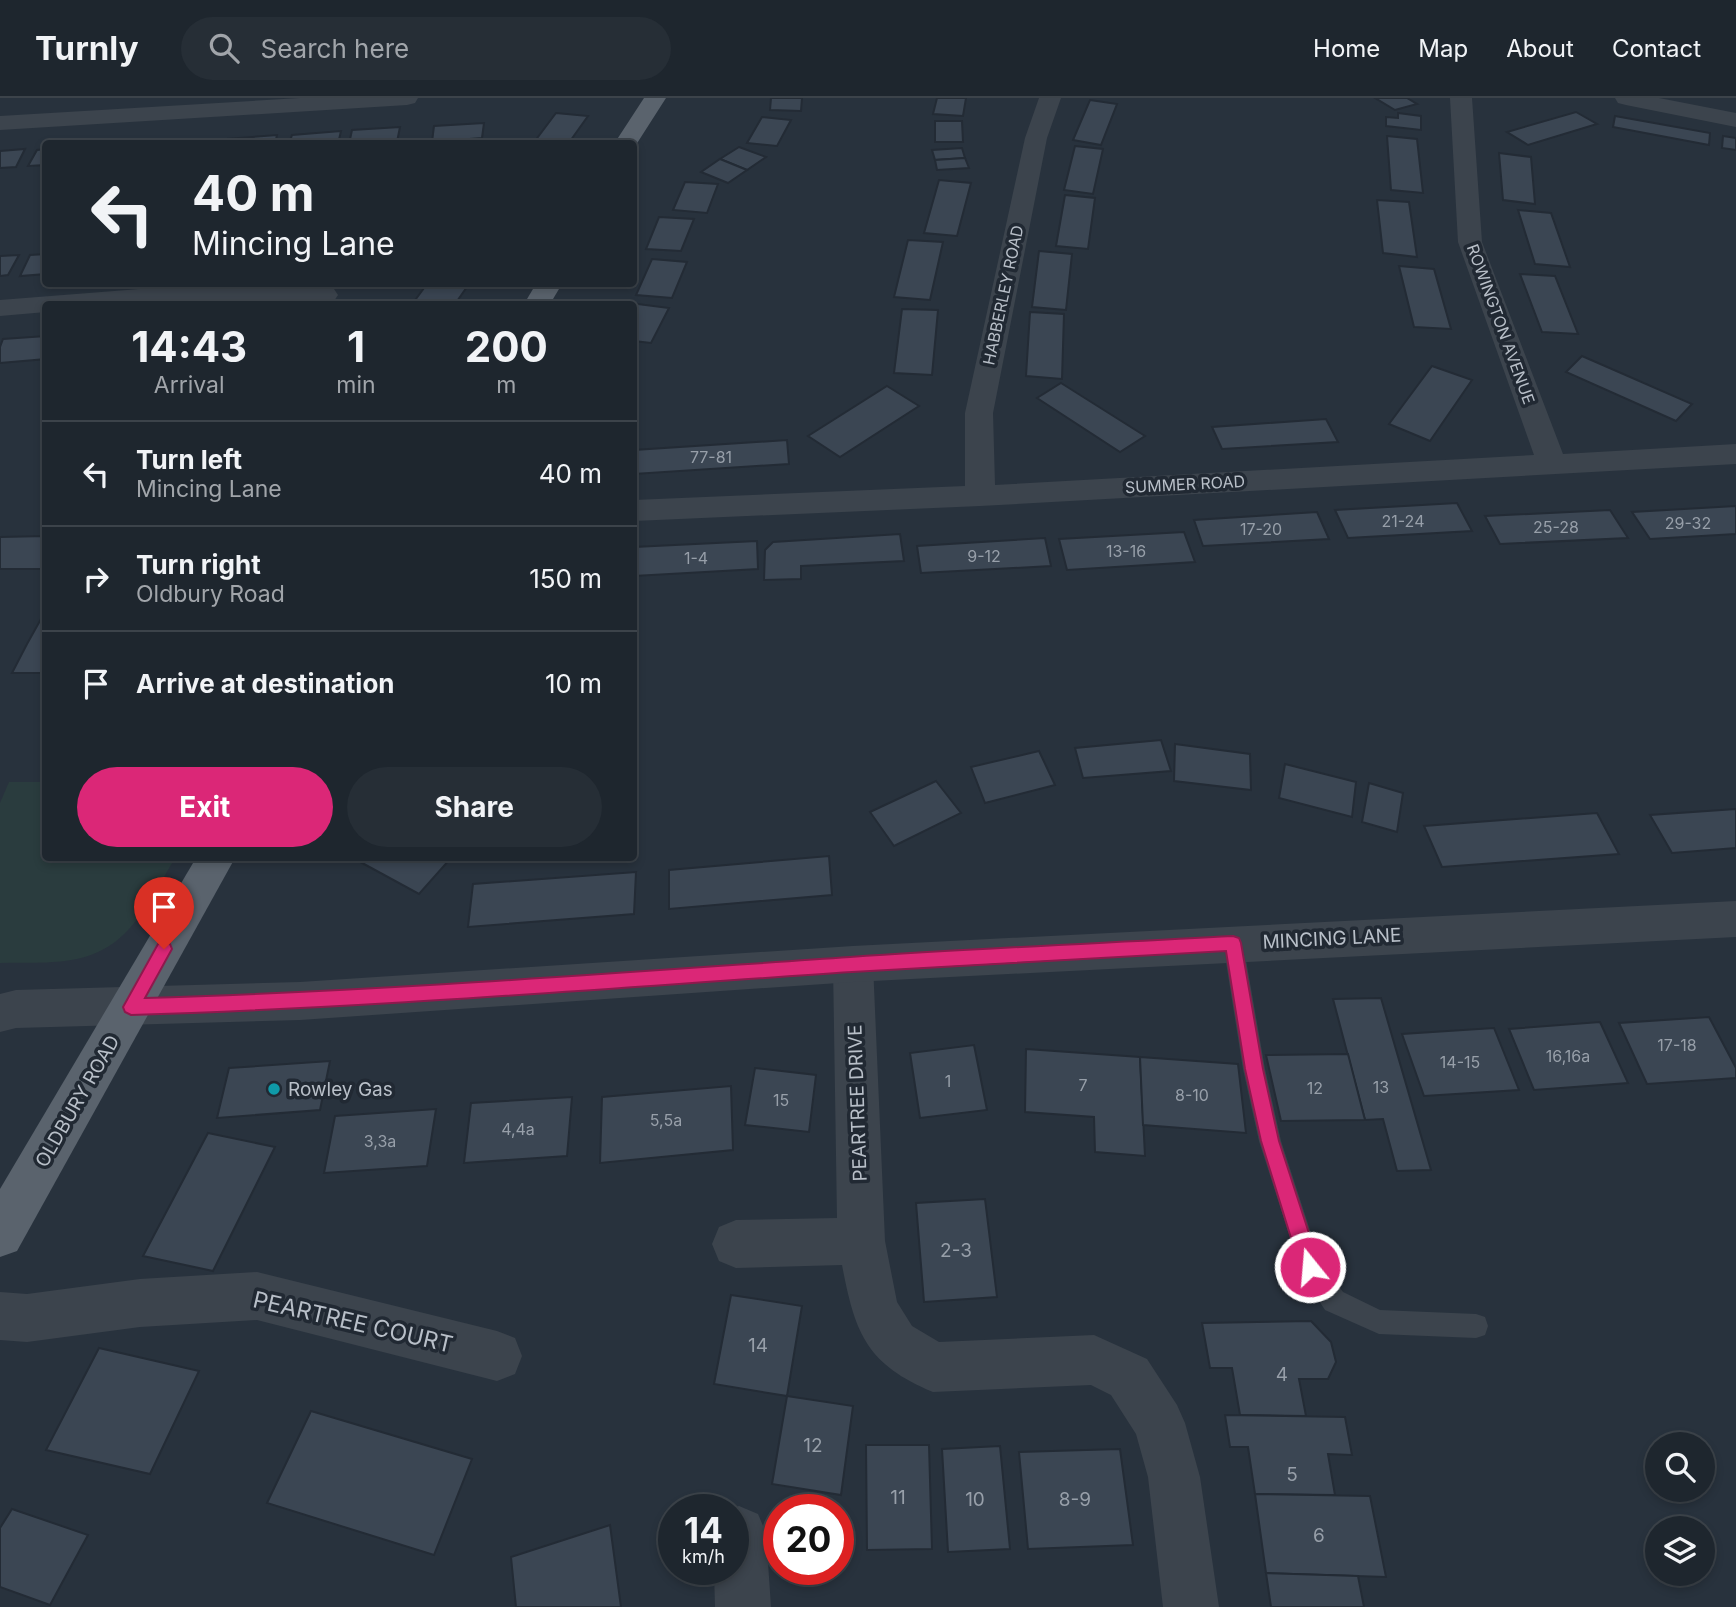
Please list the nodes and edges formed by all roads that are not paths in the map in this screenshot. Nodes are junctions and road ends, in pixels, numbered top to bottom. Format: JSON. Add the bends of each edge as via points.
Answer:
{"nodes":[{"id":1,"x":407,"y":98,"type":"edge"},
{"id":2,"x":655,"y":98,"type":"edge"},
{"id":3,"x":1050,"y":98,"type":"edge"},
{"id":4,"x":1461,"y":98,"type":"edge"},
{"id":5,"x":1626,"y":98,"type":"edge"},
{"id":6,"x":1736,"y":120,"type":"edge"},
{"id":7,"x":0,"y":123,"type":"edge"},
{"id":8,"x":628,"y":140,"type":"edge"},
{"id":9,"x":325,"y":295,"type":"dead end"},
{"id":10,"x":93,"y":301,"type":"edge"},
{"id":11,"x":42,"y":305,"type":"edge"},
{"id":12,"x":0,"y":308,"type":"edge"},
{"id":13,"x":1736,"y":454,"type":"edge"},
{"id":14,"x":1552,"y":463,"type":"junction"},
{"id":15,"x":980,"y":496,"type":"junction"},
{"id":16,"x":637,"y":511,"type":"edge"},
{"id":17,"x":214,"y":861,"type":"edge"},
{"id":18,"x":1736,"y":919,"type":"edge"},
{"id":19,"x":1233,"y":943,"type":"junction"},
{"id":20,"x":853,"y":964,"type":"junction"},
{"id":21,"x":131,"y":1007,"type":"junction"},
{"id":22,"x":5,"y":1008,"type":"edge"},
{"id":23,"x":0,"y":1234,"type":"edge"},
{"id":24,"x":861,"y":1241,"type":"junction"},
{"id":25,"x":736,"y":1244,"type":"dead end"},
{"id":26,"x":0,"y":1316,"type":"edge"},
{"id":27,"x":1476,"y":1326,"type":"dead end"},
{"id":28,"x":497,"y":1356,"type":"dead end"},
{"id":29,"x":742,"y":1585,"type":"edge"},
{"id":30,"x":743,"y":1607,"type":"edge"},
{"id":31,"x":1191,"y":1607,"type":"edge"}],
"edges":[{"from":1,"to":7,"type":"street"},
{"from":2,"to":8,"type":"main road"},
{"from":3,"to":15,"type":"street","name":"HABBERLEY ROAD","via":[[1036,138],[979,413]]},
{"from":4,"to":14,"type":"street","name":"ROWINGTON AVENUE","via":[[1470,242]]},
{"from":5,"to":6,"type":"street"},
{"from":9,"to":10,"type":"street","via":[[212,292]]},
{"from":11,"to":12,"type":"street"},
{"from":13,"to":14,"type":"street","name":"SUMMER ROAD"},
{"from":14,"to":15,"type":"street","name":"SUMMER ROAD"},
{"from":15,"to":16,"type":"street","name":"SUMMER ROAD"},
{"from":17,"to":21,"type":"main road","name":"OLDBURY ROAD"},
{"from":18,"to":19,"type":"street","name":"MINCING LANE"},
{"from":19,"to":20,"type":"street","name":"MINCING LANE"},
{"from":19,"to":27,"type":"lane","via":[[1270,1141],[1310,1267],[1334,1301],[1379,1322]]},
{"from":20,"to":21,"type":"street","name":"MINCING LANE","via":[[487,991]]},
{"from":20,"to":24,"type":"street","name":"PEARTREE DRIVE"},
{"from":21,"to":22,"type":"street","name":"MINCING LANE"},
{"from":21,"to":23,"type":"main road","name":"OLDBURY ROAD"},
{"from":24,"to":25,"type":"street"},
{"from":24,"to":31,"type":"street","name":"PEARTREE DRIVE","via":[[875,1311],[895,1343],[933,1367],[1094,1360],[1129,1377],[1159,1423],[1174,1477]]},
{"from":26,"to":28,"type":"street","name":"PEARTREE COURT","via":[[27,1318],[140,1303],[257,1297]]},
{"from":29,"to":30,"type":"street"}]}
